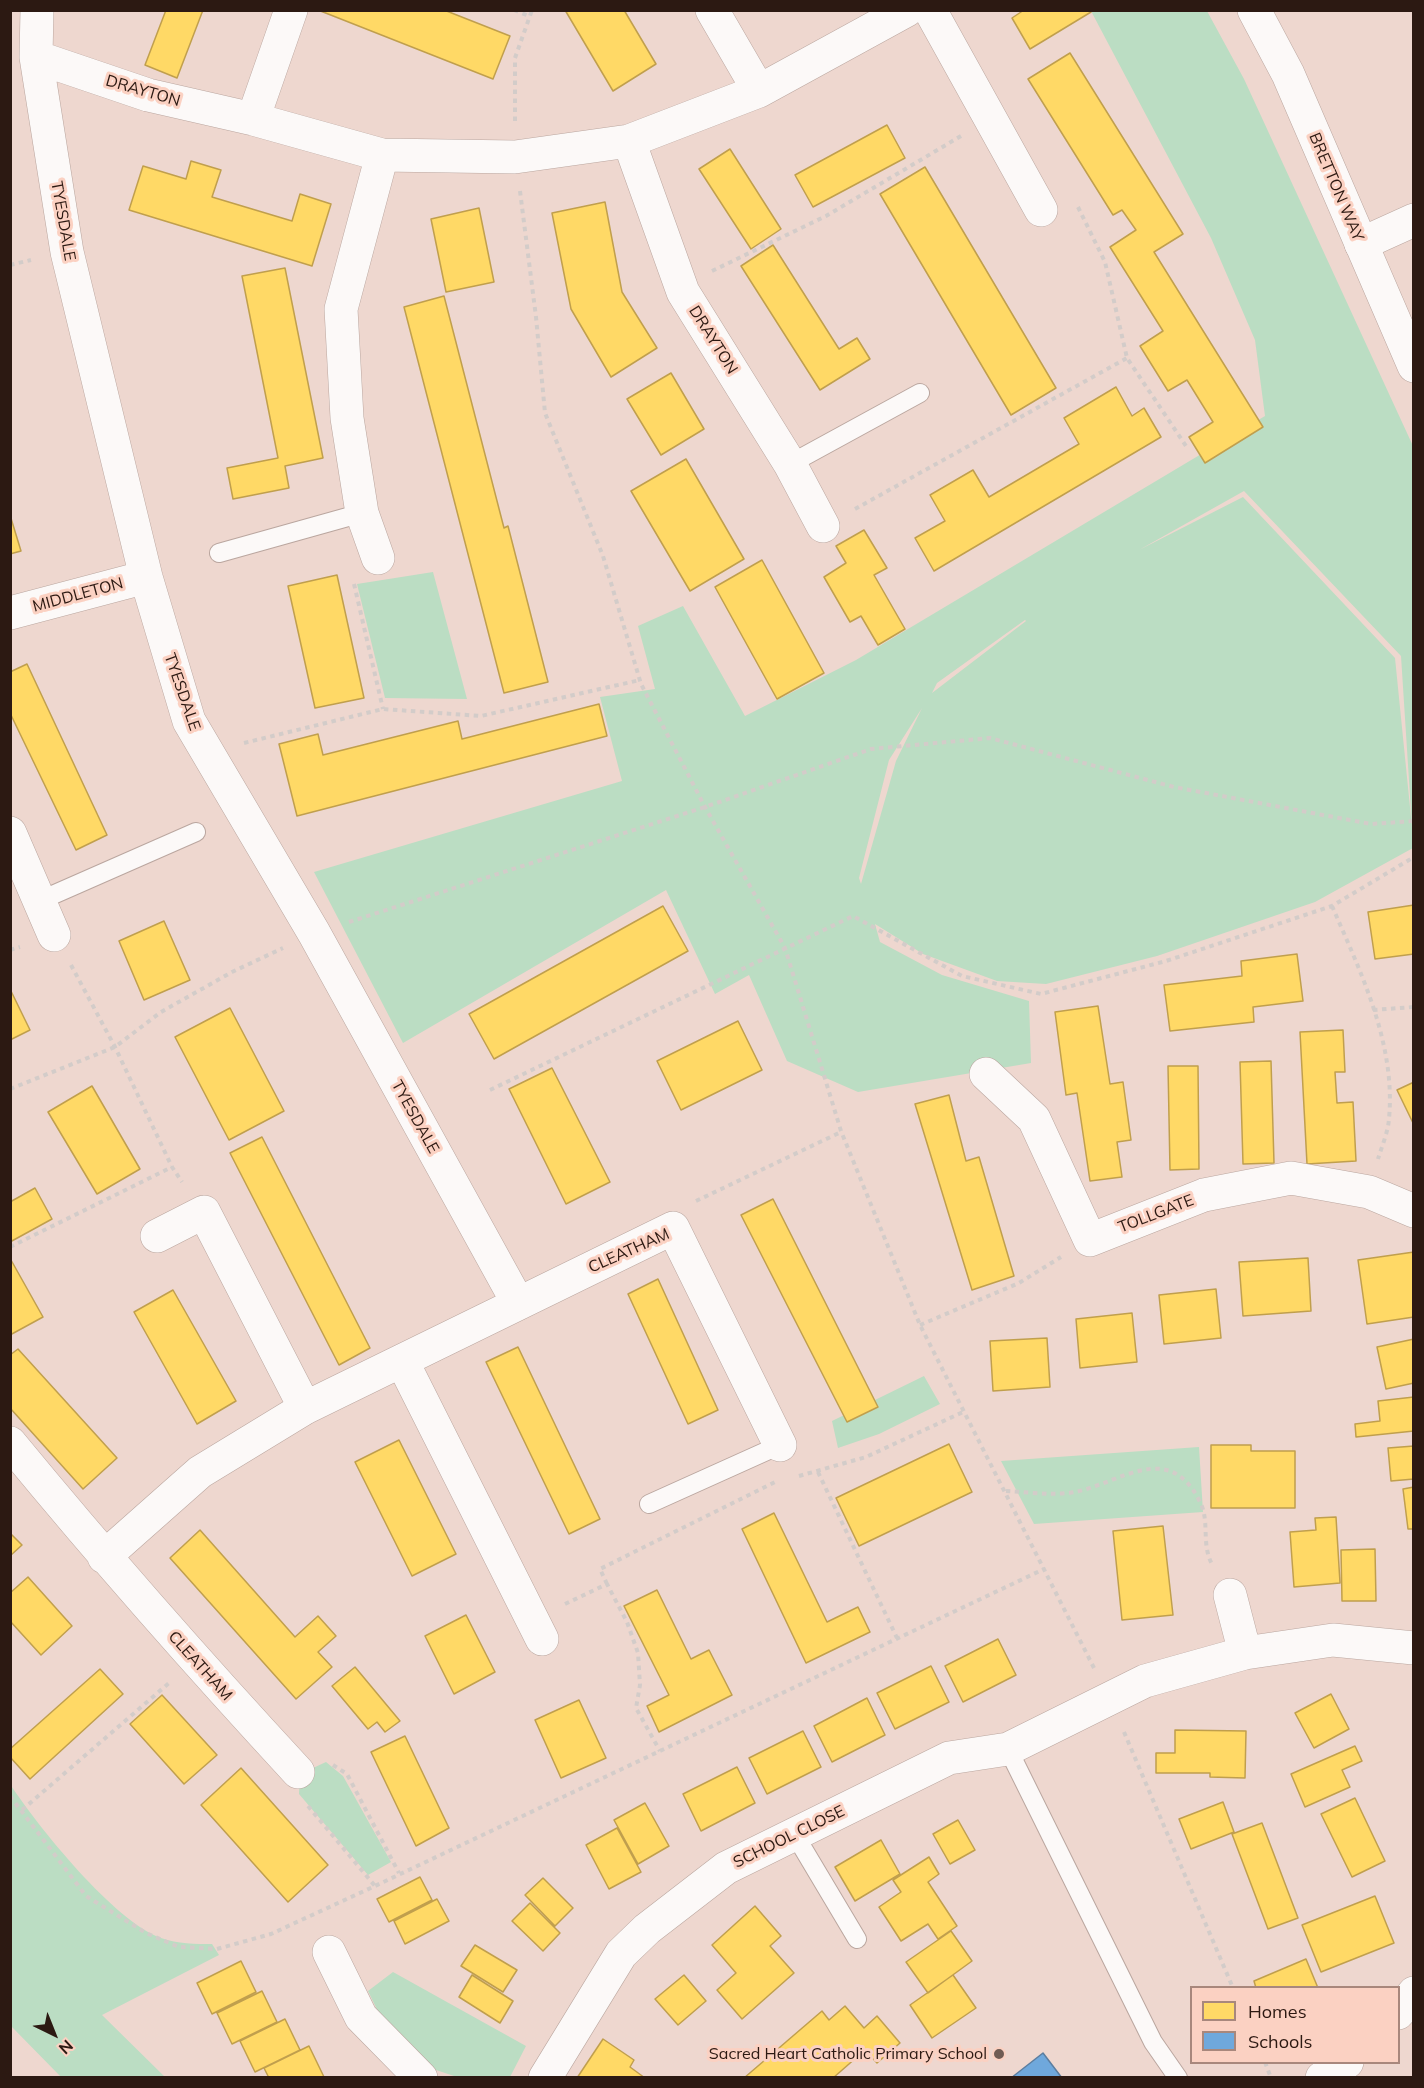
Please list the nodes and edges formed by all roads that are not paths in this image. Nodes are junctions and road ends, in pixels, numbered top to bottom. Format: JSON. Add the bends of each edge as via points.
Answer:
{"nodes":[{"id":1,"x":37,"y":10,"type":"edge"},
{"id":2,"x":291,"y":10,"type":"edge"},
{"id":3,"x":712,"y":10,"type":"edge"},
{"id":4,"x":907,"y":10,"type":"edge"},
{"id":5,"x":930,"y":10,"type":"edge"},
{"id":6,"x":1254,"y":10,"type":"edge"},
{"id":7,"x":36,"y":57,"type":"junction"},
{"id":8,"x":759,"y":91,"type":"junction"},
{"id":9,"x":253,"y":119,"type":"junction"},
{"id":10,"x":629,"y":141,"type":"junction"},
{"id":11,"x":382,"y":155,"type":"junction"},
{"id":12,"x":1041,"y":210,"type":"road end"},
{"id":13,"x":1413,"y":220,"type":"edge"},
{"id":14,"x":1360,"y":244,"type":"junction"},
{"id":15,"x":1413,"y":366,"type":"edge"},
{"id":16,"x":920,"y":393,"type":"dead end"},
{"id":17,"x":790,"y":464,"type":"junction"},
{"id":18,"x":362,"y":513,"type":"junction"},
{"id":19,"x":823,"y":526,"type":"road end"},
{"id":20,"x":219,"y":553,"type":"dead end"},
{"id":21,"x":378,"y":558,"type":"road end"},
{"id":22,"x":146,"y":577,"type":"junction"},
{"id":23,"x":10,"y":613,"type":"edge"},
{"id":24,"x":196,"y":832,"type":"dead end"},
{"id":25,"x":10,"y":833,"type":"edge"},
{"id":26,"x":39,"y":901,"type":"junction"},
{"id":27,"x":54,"y":935,"type":"road end"},
{"id":28,"x":986,"y":1074,"type":"dead end"},
{"id":29,"x":1413,"y":1211,"type":"edge"},
{"id":30,"x":157,"y":1236,"type":"dead end"},
{"id":31,"x":518,"y":1303,"type":"junction"},
{"id":32,"x":402,"y":1361,"type":"junction"},
{"id":33,"x":305,"y":1407,"type":"junction"},
{"id":34,"x":10,"y":1443,"type":"edge"},
{"id":35,"x":780,"y":1445,"type":"joint"},
{"id":36,"x":649,"y":1504,"type":"dead end"},
{"id":37,"x":104,"y":1557,"type":"junction"},
{"id":38,"x":1230,"y":1595,"type":"road end"},
{"id":39,"x":537,"y":1629,"type":"road end"},
{"id":40,"x":1413,"y":1648,"type":"edge"},
{"id":41,"x":1245,"y":1653,"type":"junction"},
{"id":42,"x":1008,"y":1749,"type":"junction"},
{"id":43,"x":298,"y":1772,"type":"road end"},
{"id":44,"x":795,"y":1835,"type":"junction"},
{"id":45,"x":857,"y":1938,"type":"dead end"},
{"id":46,"x":329,"y":1952,"type":"dead end"},
{"id":47,"x":1413,"y":1993,"type":"edge"},
{"id":48,"x":1400,"y":2010,"type":"edge"},
{"id":49,"x":1344,"y":2064,"type":"edge"},
{"id":50,"x":421,"y":2078,"type":"edge"},
{"id":51,"x":545,"y":2078,"type":"edge"},
{"id":52,"x":1178,"y":2078,"type":"edge"},
{"id":53,"x":1322,"y":2078,"type":"edge"}],
"edges":[{"from":1,"to":7,"type":"street","name":"TYESDALE"},
{"from":2,"to":9,"type":"street"},
{"from":3,"to":8,"type":"street"},
{"from":4,"to":8,"type":"street","name":"DRAYTON"},
{"from":5,"to":12,"type":"street"},
{"from":6,"to":14,"type":"street","name":"BRETTON WAY","via":[[1288,74]]},
{"from":7,"to":9,"type":"street","name":"DRAYTON","via":[[148,95]]},
{"from":7,"to":22,"type":"street","name":"TYESDALE","via":[[67,252]]},
{"from":8,"to":10,"type":"street","name":"DRAYTON"},
{"from":9,"to":11,"type":"street","name":"DRAYTON"},
{"from":10,"to":11,"type":"street","name":"DRAYTON","via":[[515,157]]},
{"from":10,"to":17,"type":"street","name":"DRAYTON","via":[[681,286]]},
{"from":11,"to":18,"type":"street","via":[[341,309],[347,418]]},
{"from":13,"to":14,"type":"street"},
{"from":14,"to":15,"type":"street","name":"BRETTON WAY"},
{"from":16,"to":17,"type":"lane"},
{"from":17,"to":19,"type":"street","name":"DRAYTON"},
{"from":18,"to":20,"type":"lane"},
{"from":18,"to":21,"type":"street"},
{"from":22,"to":23,"type":"street","name":"MIDDLETON"},
{"from":22,"to":31,"type":"street","name":"TYESDALE","via":[[189,721],[314,933]]},
{"from":24,"to":26,"type":"lane"},
{"from":25,"to":26,"type":"street"},
{"from":26,"to":27,"type":"street"},
{"from":28,"to":29,"type":"street","name":"TOLLGATE","via":[[1034,1119],[1090,1240],[1204,1195],[1291,1178],[1369,1191]]},
{"from":30,"to":33,"type":"street","via":[[204,1212]]},
{"from":31,"to":32,"type":"street","name":"CLEATHAM"},
{"from":31,"to":35,"type":"street","name":"CLEATHAM","via":[[674,1228]]},
{"from":32,"to":33,"type":"street","name":"CLEATHAM"},
{"from":32,"to":39,"type":"street"},
{"from":33,"to":37,"type":"street","name":"CLEATHAM","via":[[200,1472]]},
{"from":34,"to":37,"type":"street","name":"CLEATHAM"},
{"from":35,"to":36,"type":"lane"},
{"from":37,"to":43,"type":"street","name":"CLEATHAM"},
{"from":38,"to":41,"type":"street"},
{"from":40,"to":41,"type":"street","via":[[1333,1640]]},
{"from":41,"to":42,"type":"street","name":"SCHOOL CLOSE","via":[[1145,1681],[1102,1686]]},
{"from":42,"to":44,"type":"street","name":"SCHOOL CLOSE","via":[[949,1758]]},
{"from":42,"to":52,"type":"lane","via":[[1153,2042]]},
{"from":44,"to":45,"type":"lane"},
{"from":44,"to":51,"type":"street","name":"SCHOOL CLOSE","via":[[726,1868],[621,1954]]},
{"from":46,"to":50,"type":"street","via":[[361,2018]]},
{"from":47,"to":48,"type":"street"},
{"from":49,"to":53,"type":"street"}]}
